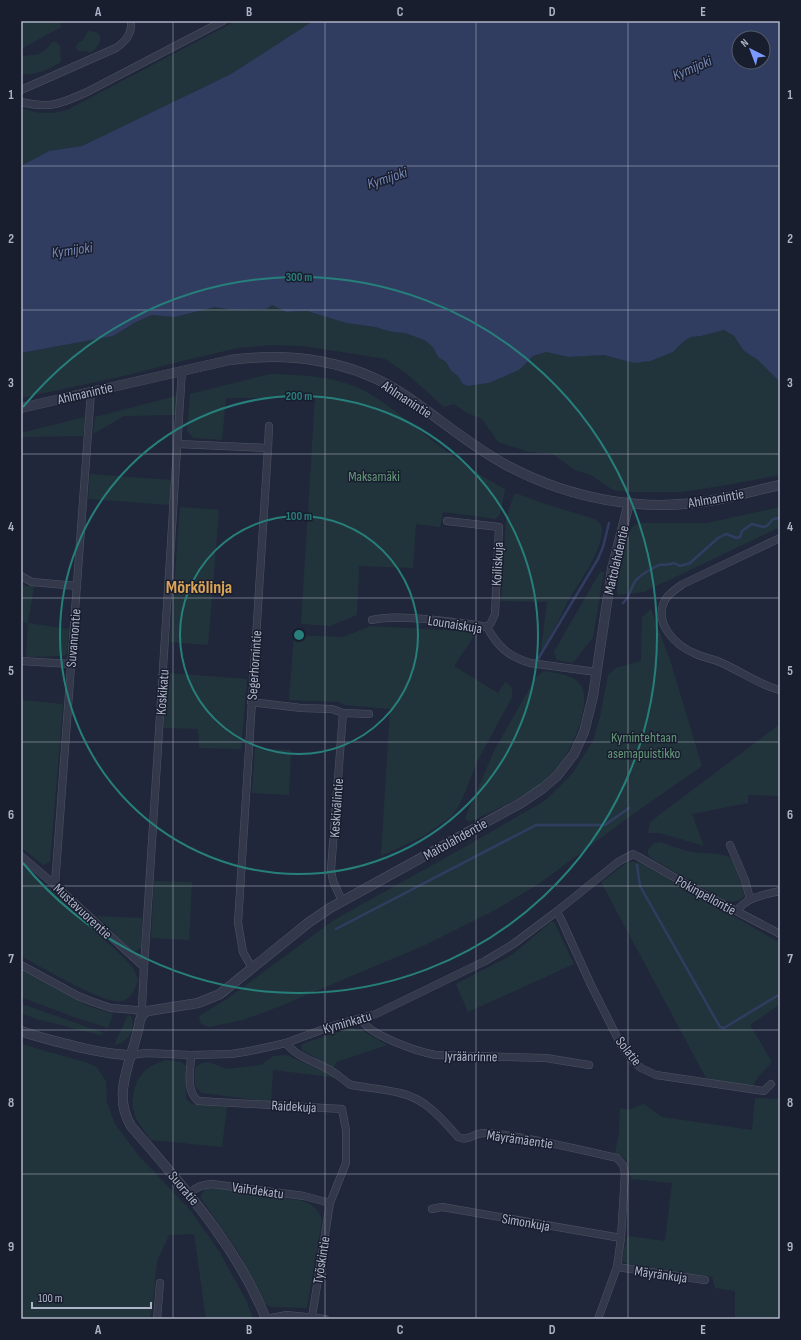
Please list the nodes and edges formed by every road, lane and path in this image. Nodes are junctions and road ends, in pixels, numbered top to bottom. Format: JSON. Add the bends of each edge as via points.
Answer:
{"nodes":[{"id":1,"x":131,"y":21,"type":"edge"},
{"id":2,"x":223,"y":21,"type":"edge"},
{"id":3,"x":21,"y":90,"type":"edge"},
{"id":4,"x":21,"y":102,"type":"edge"},
{"id":5,"x":182,"y":370,"type":"junction"},
{"id":6,"x":91,"y":392,"type":"junction"},
{"id":7,"x":21,"y":408,"type":"edge"},
{"id":8,"x":269,"y":426,"type":"dead end"},
{"id":9,"x":178,"y":444,"type":"junction"},
{"id":10,"x":268,"y":448,"type":"junction"},
{"id":11,"x":780,"y":485,"type":"edge"},
{"id":12,"x":629,"y":503,"type":"junction"},
{"id":13,"x":447,"y":521,"type":"dead end"},
{"id":14,"x":780,"y":538,"type":"edge"},
{"id":15,"x":21,"y":576,"type":"edge"},
{"id":16,"x":77,"y":586,"type":"junction"},
{"id":17,"x":372,"y":620,"type":"dead end"},
{"id":18,"x":487,"y":627,"type":"junction"},
{"id":19,"x":21,"y":660,"type":"edge"},
{"id":20,"x":71,"y":664,"type":"junction"},
{"id":21,"x":596,"y":672,"type":"junction"},
{"id":22,"x":780,"y":690,"type":"edge"},
{"id":23,"x":251,"y":702,"type":"junction"},
{"id":24,"x":343,"y":713,"type":"junction"},
{"id":25,"x":369,"y":714,"type":"dead end"},
{"id":26,"x":730,"y":845,"type":"dead end"},
{"id":27,"x":633,"y":854,"type":"joint"},
{"id":28,"x":21,"y":856,"type":"edge"},
{"id":29,"x":55,"y":885,"type":"junction"},
{"id":30,"x":780,"y":891,"type":"edge"},
{"id":31,"x":750,"y":899,"type":"junction"},
{"id":32,"x":342,"y":901,"type":"junction"},
{"id":33,"x":736,"y":911,"type":"junction"},
{"id":34,"x":556,"y":912,"type":"junction"},
{"id":35,"x":780,"y":934,"type":"edge"},
{"id":36,"x":21,"y":965,"type":"edge"},
{"id":37,"x":144,"y":967,"type":"junction"},
{"id":38,"x":252,"y":968,"type":"junction"},
{"id":39,"x":143,"y":1014,"type":"junction"},
{"id":40,"x":361,"y":1019,"type":"junction"},
{"id":41,"x":21,"y":1031,"type":"edge"},
{"id":42,"x":286,"y":1043,"type":"junction"},
{"id":43,"x":130,"y":1055,"type":"junction"},
{"id":44,"x":191,"y":1055,"type":"junction"},
{"id":45,"x":589,"y":1065,"type":"dead end"},
{"id":46,"x":771,"y":1084,"type":"dead end"},
{"id":47,"x":189,"y":1194,"type":"junction"},
{"id":48,"x":330,"y":1203,"type":"junction"},
{"id":49,"x":432,"y":1209,"type":"dead end"},
{"id":50,"x":621,"y":1238,"type":"junction"},
{"id":51,"x":616,"y":1267,"type":"junction"},
{"id":52,"x":705,"y":1280,"type":"dead end"},
{"id":53,"x":160,"y":1283,"type":"dead end"},
{"id":54,"x":312,"y":1317,"type":"junction"},
{"id":55,"x":157,"y":1319,"type":"edge"},
{"id":56,"x":266,"y":1319,"type":"edge"},
{"id":57,"x":325,"y":1319,"type":"edge"},
{"id":58,"x":598,"y":1319,"type":"edge"}],
"edges":[{"from":1,"to":3,"type":"street","via":[[128,38],[116,48]]},
{"from":2,"to":4,"type":"street","via":[[63,102],[43,106]]},
{"from":5,"to":6,"type":"street","name":"Ahlmanintie"},
{"from":5,"to":9,"type":"street","name":"Koskikatu"},
{"from":5,"to":12,"type":"street","name":"Ahlmanintie","via":[[259,357],[307,358],[349,368],[402,393],[474,445],[523,473],[585,495]]},
{"from":6,"to":7,"type":"street","name":"Ahlmanintie"},
{"from":6,"to":16,"type":"street","name":"Suvannontie"},
{"from":8,"to":10,"type":"street","name":"Segerhornintie"},
{"from":9,"to":10,"type":"street"},
{"from":9,"to":37,"type":"street","name":"Koskikatu"},
{"from":10,"to":23,"type":"street","name":"Segerhornintie"},
{"from":11,"to":12,"type":"street","name":"Ahlmanintie","via":[[690,503]]},
{"from":12,"to":21,"type":"street","name":"Maitolahdentie","via":[[612,569]]},
{"from":13,"to":18,"type":"street","name":"Koiliskuja","via":[[499,527],[495,614]]},
{"from":14,"to":22,"type":"street","via":[[683,584],[665,600],[662,611],[662,622],[678,645],[720,662],[767,687]]},
{"from":15,"to":16,"type":"street","via":[[32,582]]},
{"from":16,"to":20,"type":"street","name":"Suvannontie"},
{"from":17,"to":18,"type":"street","name":"Lounaiskuja","via":[[400,618]]},
{"from":18,"to":21,"type":"street","name":"Lounaiskuja","via":[[494,640],[519,660]]},
{"from":19,"to":20,"type":"street"},
{"from":20,"to":29,"type":"street","name":"Suvannontie"},
{"from":21,"to":32,"type":"street","name":"Maitolahdentie","via":[[589,715],[580,743],[563,770],[551,782],[521,803]]},
{"from":23,"to":24,"type":"street","via":[[332,709]]},
{"from":23,"to":38,"type":"street","name":"Segerhornintie","via":[[238,923],[243,952]]},
{"from":24,"to":25,"type":"street"},
{"from":24,"to":32,"type":"street","name":"Keskivälintie","via":[[331,870]]},
{"from":26,"to":31,"type":"street"},
{"from":27,"to":33,"type":"street","name":"Pokinpellontie"},
{"from":27,"to":34,"type":"street","name":"Kyminkatu","via":[[618,862]]},
{"from":28,"to":29,"type":"street","name":"Mustavuorentie"},
{"from":29,"to":37,"type":"street","name":"Mustavuorentie"},
{"from":30,"to":31,"type":"street"},
{"from":31,"to":33,"type":"street","via":[[741,904]]},
{"from":32,"to":38,"type":"street","name":"Maitolahdentie","via":[[308,923]]},
{"from":33,"to":35,"type":"street","name":"Pokinpellontie"},
{"from":34,"to":40,"type":"street","name":"Kyminkatu","via":[[512,945],[485,961],[388,1009]]},
{"from":34,"to":46,"type":"street","name":"Solatie","via":[[621,1045],[641,1068],[656,1075],[764,1091]]},
{"from":36,"to":39,"type":"street","via":[[78,996],[111,1008],[136,1010]]},
{"from":37,"to":39,"type":"street","name":"Koskikatu"},
{"from":38,"to":39,"type":"street","name":"Maitolahdentie","via":[[211,998]]},
{"from":39,"to":43,"type":"street"},
{"from":40,"to":42,"type":"street","name":"Kyminkatu","via":[[326,1028]]},
{"from":40,"to":45,"type":"street","name":"Jyräänrinne","via":[[383,1036],[436,1056],[546,1058]]},
{"from":41,"to":43,"type":"street","name":"Kyminkatu","via":[[99,1051]]},
{"from":42,"to":44,"type":"street","name":"Kyminkatu","via":[[238,1053]]},
{"from":42,"to":50,"type":"street","name":"Mäyrämäentie","via":[[291,1049],[334,1072],[344,1081],[402,1093],[416,1099],[438,1115],[458,1138],[465,1140],[483,1133],[495,1134],[556,1144],[616,1158],[623,1165],[625,1173]]},
{"from":43,"to":44,"type":"street","name":"Kyminkatu"},
{"from":43,"to":47,"type":"street","name":"Suoratie","via":[[123,1087],[125,1115],[131,1126]]},
{"from":44,"to":48,"type":"street","name":"Raidekuja","via":[[191,1091],[198,1101],[342,1109],[346,1130],[346,1163]]},
{"from":47,"to":48,"type":"street","name":"Vaihdekatu","via":[[197,1187],[212,1184],[304,1196]]},
{"from":47,"to":56,"type":"street","name":"Suoratie","via":[[223,1238],[245,1273]]},
{"from":48,"to":54,"type":"street","name":"Työskintie"},
{"from":49,"to":50,"type":"street","name":"Simonkuja","via":[[442,1207]]},
{"from":50,"to":51,"type":"street","name":"Mäyrämäentie"},
{"from":51,"to":52,"type":"street","name":"Mäyränkuja"},
{"from":51,"to":58,"type":"street","name":"Mäyrämäentie"},
{"from":53,"to":55,"type":"street"},
{"from":54,"to":56,"type":"street","via":[[287,1315]]},
{"from":54,"to":57,"type":"street"}]}
